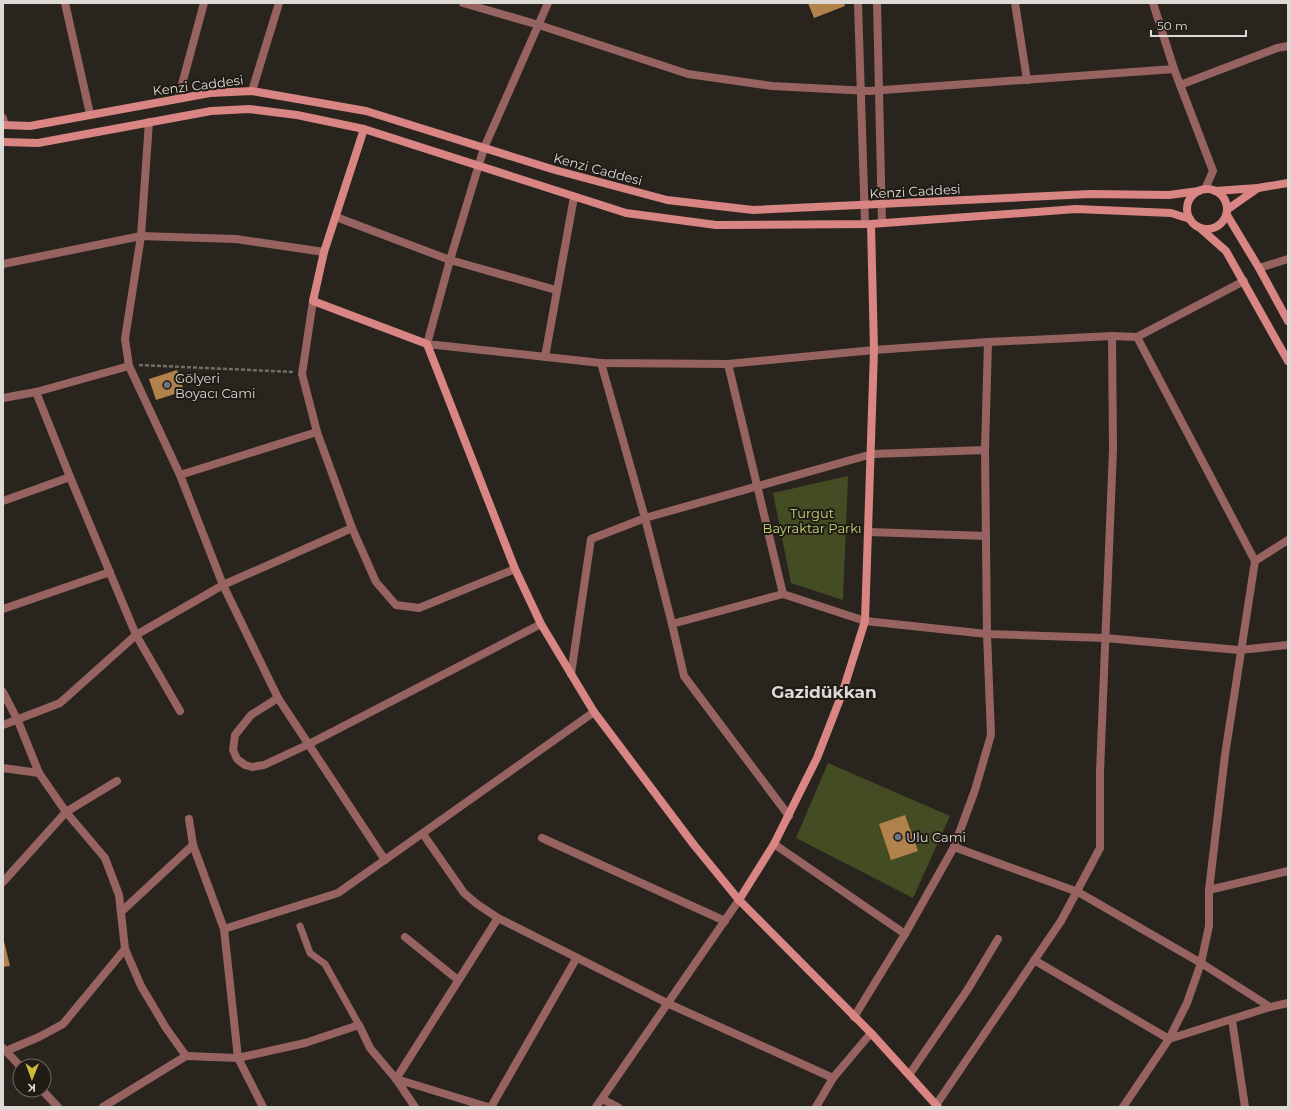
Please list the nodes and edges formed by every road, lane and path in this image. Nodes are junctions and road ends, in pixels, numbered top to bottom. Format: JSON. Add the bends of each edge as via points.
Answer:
{"nodes":[{"id":1,"x":65,"y":3,"type":"edge"},
{"id":2,"x":204,"y":3,"type":"edge"},
{"id":3,"x":280,"y":3,"type":"edge"},
{"id":4,"x":463,"y":3,"type":"edge"},
{"id":5,"x":548,"y":3,"type":"edge"},
{"id":6,"x":858,"y":3,"type":"edge"},
{"id":7,"x":877,"y":3,"type":"edge"},
{"id":8,"x":1015,"y":3,"type":"edge"},
{"id":9,"x":1152,"y":3,"type":"edge"},
{"id":10,"x":539,"y":25,"type":"junction"},
{"id":11,"x":1288,"y":46,"type":"edge"},
{"id":12,"x":1174,"y":69,"type":"junction"},
{"id":13,"x":1027,"y":80,"type":"junction"},
{"id":14,"x":1180,"y":85,"type":"junction"},
{"id":15,"x":861,"y":90,"type":"junction"},
{"id":16,"x":878,"y":90,"type":"junction"},
{"id":17,"x":252,"y":91,"type":"junction"},
{"id":18,"x":178,"y":98,"type":"junction"},
{"id":19,"x":90,"y":114,"type":"junction"},
{"id":20,"x":4,"y":122,"type":"edge"},
{"id":21,"x":149,"y":122,"type":"junction"},
{"id":22,"x":364,"y":129,"type":"junction"},
{"id":23,"x":3,"y":142,"type":"edge"},
{"id":24,"x":484,"y":148,"type":"junction"},
{"id":25,"x":479,"y":167,"type":"junction"},
{"id":26,"x":1288,"y":183,"type":"edge"},
{"id":27,"x":1258,"y":188,"type":"junction"},
{"id":28,"x":1202,"y":190,"type":"junction"},
{"id":29,"x":1215,"y":191,"type":"junction"},
{"id":30,"x":574,"y":197,"type":"junction"},
{"id":31,"x":881,"y":205,"type":"junction"},
{"id":32,"x":863,"y":206,"type":"junction"},
{"id":33,"x":1227,"y":212,"type":"junction"},
{"id":34,"x":336,"y":217,"type":"junction"},
{"id":35,"x":1190,"y":220,"type":"junction"},
{"id":36,"x":882,"y":223,"type":"junction"},
{"id":37,"x":868,"y":224,"type":"junction"},
{"id":38,"x":1200,"y":228,"type":"junction"},
{"id":39,"x":141,"y":236,"type":"junction"},
{"id":40,"x":324,"y":252,"type":"junction"},
{"id":41,"x":1288,"y":259,"type":"edge"},
{"id":42,"x":450,"y":260,"type":"junction"},
{"id":43,"x":3,"y":264,"type":"edge"},
{"id":44,"x":1259,"y":268,"type":"junction"},
{"id":45,"x":1244,"y":281,"type":"junction"},
{"id":46,"x":556,"y":290,"type":"junction"},
{"id":47,"x":313,"y":301,"type":"junction"},
{"id":48,"x":1288,"y":321,"type":"edge"},
{"id":49,"x":1112,"y":336,"type":"junction"},
{"id":50,"x":1137,"y":337,"type":"junction"},
{"id":51,"x":988,"y":342,"type":"junction"},
{"id":52,"x":427,"y":344,"type":"junction"},
{"id":53,"x":874,"y":350,"type":"junction"},
{"id":54,"x":545,"y":357,"type":"junction"},
{"id":55,"x":1288,"y":361,"type":"edge"},
{"id":56,"x":601,"y":363,"type":"junction"},
{"id":57,"x":728,"y":364,"type":"junction"},
{"id":58,"x":129,"y":366,"type":"junction"},
{"id":59,"x":302,"y":374,"type":"junction"},
{"id":60,"x":36,"y":392,"type":"junction"},
{"id":61,"x":3,"y":398,"type":"edge"},
{"id":62,"x":317,"y":432,"type":"junction"},
{"id":63,"x":985,"y":450,"type":"junction"},
{"id":64,"x":872,"y":454,"type":"junction"},
{"id":65,"x":180,"y":475,"type":"junction"},
{"id":66,"x":70,"y":477,"type":"junction"},
{"id":67,"x":758,"y":485,"type":"junction"},
{"id":68,"x":3,"y":501,"type":"edge"},
{"id":69,"x":645,"y":518,"type":"junction"},
{"id":70,"x":352,"y":528,"type":"junction"},
{"id":71,"x":869,"y":532,"type":"junction"},
{"id":72,"x":986,"y":536,"type":"junction"},
{"id":73,"x":1288,"y":540,"type":"edge"},
{"id":74,"x":1255,"y":561,"type":"junction"},
{"id":75,"x":515,"y":568,"type":"junction"},
{"id":76,"x":110,"y":572,"type":"junction"},
{"id":77,"x":222,"y":585,"type":"junction"},
{"id":78,"x":783,"y":594,"type":"junction"},
{"id":79,"x":3,"y":609,"type":"edge"},
{"id":80,"x":865,"y":621,"type":"junction"},
{"id":81,"x":541,"y":624,"type":"junction"},
{"id":82,"x":672,"y":624,"type":"junction"},
{"id":83,"x":987,"y":634,"type":"junction"},
{"id":84,"x":136,"y":635,"type":"junction"},
{"id":85,"x":1105,"y":638,"type":"junction"},
{"id":86,"x":1288,"y":645,"type":"edge"},
{"id":87,"x":1241,"y":649,"type":"junction"},
{"id":88,"x":571,"y":674,"type":"junction"},
{"id":89,"x":3,"y":692,"type":"edge"},
{"id":90,"x":278,"y":698,"type":"junction"},
{"id":91,"x":180,"y":711,"type":"dead end"},
{"id":92,"x":594,"y":712,"type":"junction"},
{"id":93,"x":18,"y":720,"type":"junction"},
{"id":94,"x":3,"y":724,"type":"edge"},
{"id":95,"x":310,"y":744,"type":"junction"},
{"id":96,"x":3,"y":768,"type":"edge"},
{"id":97,"x":39,"y":774,"type":"junction"},
{"id":98,"x":117,"y":781,"type":"dead end"},
{"id":99,"x":66,"y":812,"type":"junction"},
{"id":100,"x":790,"y":816,"type":"junction"},
{"id":101,"x":189,"y":819,"type":"dead end"},
{"id":102,"x":423,"y":834,"type":"junction"},
{"id":103,"x":542,"y":838,"type":"dead end"},
{"id":104,"x":774,"y":844,"type":"junction"},
{"id":105,"x":193,"y":846,"type":"junction"},
{"id":106,"x":954,"y":847,"type":"junction"},
{"id":107,"x":385,"y":860,"type":"junction"},
{"id":108,"x":1288,"y":871,"type":"edge"},
{"id":109,"x":3,"y":882,"type":"edge"},
{"id":110,"x":1209,"y":890,"type":"junction"},
{"id":111,"x":1078,"y":892,"type":"junction"},
{"id":112,"x":739,"y":900,"type":"junction"},
{"id":113,"x":121,"y":912,"type":"junction"},
{"id":114,"x":498,"y":918,"type":"junction"},
{"id":115,"x":725,"y":921,"type":"junction"},
{"id":116,"x":300,"y":926,"type":"dead end"},
{"id":117,"x":224,"y":929,"type":"junction"},
{"id":118,"x":905,"y":934,"type":"junction"},
{"id":119,"x":405,"y":937,"type":"dead end"},
{"id":120,"x":998,"y":939,"type":"dead end"},
{"id":121,"x":125,"y":949,"type":"junction"},
{"id":122,"x":576,"y":959,"type":"junction"},
{"id":123,"x":1034,"y":960,"type":"junction"},
{"id":124,"x":1201,"y":963,"type":"junction"},
{"id":125,"x":458,"y":980,"type":"junction"},
{"id":126,"x":1288,"y":1003,"type":"edge"},
{"id":127,"x":669,"y":1004,"type":"junction"},
{"id":128,"x":1270,"y":1007,"type":"junction"},
{"id":129,"x":854,"y":1017,"type":"junction"},
{"id":130,"x":1232,"y":1020,"type":"junction"},
{"id":131,"x":359,"y":1025,"type":"junction"},
{"id":132,"x":870,"y":1033,"type":"junction"},
{"id":133,"x":1169,"y":1039,"type":"junction"},
{"id":134,"x":4,"y":1049,"type":"edge"},
{"id":135,"x":186,"y":1056,"type":"junction"},
{"id":136,"x":12,"y":1058,"type":"edge"},
{"id":137,"x":238,"y":1058,"type":"junction"},
{"id":138,"x":909,"y":1076,"type":"junction"},
{"id":139,"x":833,"y":1078,"type":"junction"},
{"id":140,"x":396,"y":1079,"type":"junction"},
{"id":141,"x":50,"y":1098,"type":"edge"},
{"id":142,"x":602,"y":1099,"type":"junction"},
{"id":143,"x":937,"y":1106,"type":"edge"},
{"id":144,"x":58,"y":1107,"type":"edge"},
{"id":145,"x":103,"y":1107,"type":"edge"},
{"id":146,"x":262,"y":1107,"type":"edge"},
{"id":147,"x":415,"y":1107,"type":"edge"},
{"id":148,"x":488,"y":1107,"type":"edge"},
{"id":149,"x":491,"y":1107,"type":"edge"},
{"id":150,"x":596,"y":1107,"type":"edge"},
{"id":151,"x":618,"y":1107,"type":"edge"},
{"id":152,"x":816,"y":1107,"type":"edge"},
{"id":153,"x":1123,"y":1107,"type":"edge"},
{"id":154,"x":1245,"y":1107,"type":"edge"}],
"edges":[{"from":1,"to":19,"type":"street"},
{"from":2,"to":18,"type":"street"},
{"from":3,"to":17,"type":"street"},
{"from":4,"to":10,"type":"street"},
{"from":5,"to":10,"type":"street"},
{"from":6,"to":15,"type":"street"},
{"from":7,"to":16,"type":"street"},
{"from":8,"to":13,"type":"street"},
{"from":9,"to":12,"type":"street"},
{"from":10,"to":15,"type":"street","via":[[688,74],[772,86]]},
{"from":10,"to":24,"type":"street"},
{"from":11,"to":14,"type":"street"},
{"from":12,"to":13,"type":"street"},
{"from":12,"to":14,"type":"street"},
{"from":13,"to":16,"type":"street"},
{"from":14,"to":28,"type":"street","via":[[1213,171]]},
{"from":15,"to":16,"type":"street"},
{"from":15,"to":32,"type":"street"},
{"from":16,"to":31,"type":"street"},
{"from":17,"to":18,"type":"main road","name":"Kenzi Caddesi"},
{"from":17,"to":24,"type":"main road","name":"Kenzi Caddesi","via":[[366,111]]},
{"from":18,"to":19,"type":"main road","name":"Kenzi Caddesi"},
{"from":19,"to":20,"type":"main road","name":"Kenzi Caddesi","via":[[30,126]]},
{"from":21,"to":22,"type":"main road","name":"Kenzi Caddesi","via":[[211,111],[250,109],[296,115]]},
{"from":21,"to":23,"type":"main road","name":"Kenzi Caddesi","via":[[38,142]]},
{"from":21,"to":39,"type":"street"},
{"from":22,"to":25,"type":"main road","name":"Kenzi Caddesi"},
{"from":22,"to":34,"type":"main road"},
{"from":24,"to":25,"type":"street"},
{"from":24,"to":32,"type":"main road","name":"Kenzi Caddesi","via":[[667,200],[753,210]]},
{"from":25,"to":30,"type":"main road","name":"Kenzi Caddesi"},
{"from":25,"to":42,"type":"street"},
{"from":26,"to":27,"type":"main road"},
{"from":27,"to":29,"type":"main road"},
{"from":27,"to":33,"type":"main road"},
{"from":28,"to":29,"type":"main road"},
{"from":28,"to":31,"type":"main road","name":"Kenzi Caddesi","via":[[1169,195],[1090,194]]},
{"from":28,"to":35,"type":"main road","via":[[1193,195],[1187,207]]},
{"from":29,"to":33,"type":"main road","via":[[1223,196]]},
{"from":30,"to":37,"type":"main road","name":"Kenzi Caddesi","via":[[626,213],[716,225]]},
{"from":30,"to":46,"type":"street"},
{"from":31,"to":32,"type":"main road","name":"Kenzi Caddesi"},
{"from":31,"to":36,"type":"street"},
{"from":32,"to":37,"type":"street"},
{"from":33,"to":38,"type":"main road","via":[[1219,226],[1213,229]]},
{"from":33,"to":44,"type":"main road"},
{"from":34,"to":40,"type":"main road"},
{"from":34,"to":42,"type":"street"},
{"from":35,"to":36,"type":"main road","name":"Kenzi Caddesi","via":[[1170,213],[1076,209]]},
{"from":35,"to":38,"type":"main road"},
{"from":36,"to":37,"type":"main road","name":"Kenzi Caddesi"},
{"from":37,"to":53,"type":"main road"},
{"from":38,"to":45,"type":"main road","via":[[1226,251]]},
{"from":39,"to":40,"type":"street","via":[[236,239]]},
{"from":39,"to":43,"type":"street"},
{"from":39,"to":58,"type":"street","via":[[124,339]]},
{"from":40,"to":47,"type":"main road"},
{"from":41,"to":44,"type":"street"},
{"from":42,"to":46,"type":"street"},
{"from":42,"to":52,"type":"street"},
{"from":44,"to":48,"type":"main road"},
{"from":45,"to":50,"type":"street"},
{"from":45,"to":55,"type":"main road"},
{"from":46,"to":54,"type":"street"},
{"from":47,"to":52,"type":"main road"},
{"from":47,"to":59,"type":"street"},
{"from":49,"to":50,"type":"street"},
{"from":49,"to":51,"type":"street"},
{"from":49,"to":85,"type":"street","via":[[1113,449]]},
{"from":50,"to":74,"type":"street"},
{"from":51,"to":53,"type":"street"},
{"from":51,"to":63,"type":"street"},
{"from":52,"to":54,"type":"street"},
{"from":52,"to":75,"type":"main road"},
{"from":53,"to":57,"type":"street"},
{"from":53,"to":64,"type":"main road"},
{"from":54,"to":56,"type":"street"},
{"from":56,"to":57,"type":"street"},
{"from":56,"to":69,"type":"street"},
{"from":57,"to":67,"type":"street"},
{"from":58,"to":59,"type":"path","via":[[157,365]]},
{"from":58,"to":60,"type":"street"},
{"from":58,"to":65,"type":"street"},
{"from":59,"to":62,"type":"street"},
{"from":60,"to":61,"type":"street"},
{"from":60,"to":66,"type":"street"},
{"from":62,"to":65,"type":"street"},
{"from":62,"to":70,"type":"street"},
{"from":63,"to":64,"type":"street"},
{"from":63,"to":72,"type":"street"},
{"from":64,"to":67,"type":"street"},
{"from":64,"to":71,"type":"main road"},
{"from":65,"to":77,"type":"street"},
{"from":66,"to":68,"type":"street"},
{"from":66,"to":76,"type":"street"},
{"from":67,"to":69,"type":"street"},
{"from":67,"to":78,"type":"street"},
{"from":69,"to":82,"type":"street"},
{"from":69,"to":88,"type":"street","via":[[591,539]]},
{"from":70,"to":75,"type":"street","via":[[376,582],[396,605],[419,608]]},
{"from":70,"to":77,"type":"street"},
{"from":71,"to":72,"type":"street"},
{"from":71,"to":80,"type":"main road"},
{"from":72,"to":83,"type":"street"},
{"from":73,"to":74,"type":"street"},
{"from":74,"to":87,"type":"street"},
{"from":75,"to":81,"type":"main road"},
{"from":76,"to":79,"type":"street"},
{"from":76,"to":84,"type":"street"},
{"from":77,"to":84,"type":"street"},
{"from":77,"to":90,"type":"street"},
{"from":78,"to":80,"type":"street"},
{"from":78,"to":82,"type":"street"},
{"from":80,"to":83,"type":"street"},
{"from":80,"to":100,"type":"main road","via":[[817,758]]},
{"from":81,"to":88,"type":"main road"},
{"from":81,"to":95,"type":"street"},
{"from":82,"to":100,"type":"street","via":[[684,676]]},
{"from":83,"to":85,"type":"street"},
{"from":83,"to":106,"type":"street","via":[[991,735],[975,790]]},
{"from":84,"to":91,"type":"street"},
{"from":84,"to":93,"type":"street","via":[[60,703]]},
{"from":85,"to":87,"type":"street"},
{"from":85,"to":111,"type":"street","via":[[1100,848]]},
{"from":86,"to":87,"type":"street"},
{"from":87,"to":110,"type":"street"},
{"from":88,"to":92,"type":"main road"},
{"from":89,"to":93,"type":"street"},
{"from":90,"to":95,"type":"street"},
{"from":90,"to":95,"type":"street","via":[[251,715],[235,735],[233,750],[237,759],[246,765],[258,767]]},
{"from":92,"to":102,"type":"street"},
{"from":92,"to":112,"type":"main road","via":[[694,845]]},
{"from":93,"to":94,"type":"street"},
{"from":93,"to":97,"type":"street"},
{"from":95,"to":107,"type":"street"},
{"from":96,"to":97,"type":"street"},
{"from":97,"to":99,"type":"street"},
{"from":98,"to":99,"type":"street"},
{"from":99,"to":109,"type":"street"},
{"from":99,"to":113,"type":"street","via":[[105,858],[119,896]]},
{"from":100,"to":104,"type":"main road"},
{"from":101,"to":105,"type":"street"},
{"from":102,"to":107,"type":"street"},
{"from":102,"to":114,"type":"street","via":[[464,893]]},
{"from":103,"to":115,"type":"street"},
{"from":104,"to":112,"type":"main road"},
{"from":104,"to":118,"type":"street"},
{"from":105,"to":113,"type":"street"},
{"from":105,"to":117,"type":"street"},
{"from":106,"to":111,"type":"street"},
{"from":106,"to":118,"type":"street"},
{"from":107,"to":117,"type":"street","via":[[338,893]]},
{"from":108,"to":110,"type":"street"},
{"from":110,"to":124,"type":"street","via":[[1209,926]]},
{"from":111,"to":123,"type":"street"},
{"from":111,"to":124,"type":"street"},
{"from":112,"to":115,"type":"street"},
{"from":112,"to":129,"type":"main road"},
{"from":113,"to":121,"type":"street"},
{"from":114,"to":122,"type":"street"},
{"from":114,"to":125,"type":"street"},
{"from":115,"to":127,"type":"street"},
{"from":116,"to":131,"type":"lane","via":[[310,953],[325,964]]},
{"from":117,"to":137,"type":"street"},
{"from":118,"to":129,"type":"street"},
{"from":119,"to":125,"type":"street"},
{"from":120,"to":138,"type":"street","via":[[968,989]]},
{"from":121,"to":134,"type":"street","via":[[63,1024],[39,1037]]},
{"from":121,"to":135,"type":"street","via":[[140,986]]},
{"from":122,"to":127,"type":"street"},
{"from":122,"to":149,"type":"street"},
{"from":123,"to":133,"type":"street"},
{"from":123,"to":143,"type":"street"},
{"from":124,"to":128,"type":"street"},
{"from":124,"to":133,"type":"street","via":[[1187,1002]]},
{"from":125,"to":140,"type":"street"},
{"from":126,"to":128,"type":"street"},
{"from":127,"to":139,"type":"street"},
{"from":127,"to":142,"type":"street"},
{"from":128,"to":130,"type":"street"},
{"from":129,"to":132,"type":"main road"},
{"from":130,"to":133,"type":"street"},
{"from":130,"to":154,"type":"street"},
{"from":131,"to":137,"type":"street","via":[[305,1043]]},
{"from":131,"to":140,"type":"street","via":[[370,1048]]},
{"from":132,"to":138,"type":"main road"},
{"from":132,"to":139,"type":"street"},
{"from":133,"to":153,"type":"street"},
{"from":134,"to":136,"type":"street"},
{"from":135,"to":137,"type":"street"},
{"from":135,"to":145,"type":"street"},
{"from":137,"to":146,"type":"street"},
{"from":138,"to":143,"type":"main road"},
{"from":139,"to":152,"type":"street"},
{"from":140,"to":147,"type":"street"},
{"from":140,"to":148,"type":"street"},
{"from":141,"to":144,"type":"street"},
{"from":142,"to":150,"type":"street"},
{"from":142,"to":151,"type":"street"}]}
